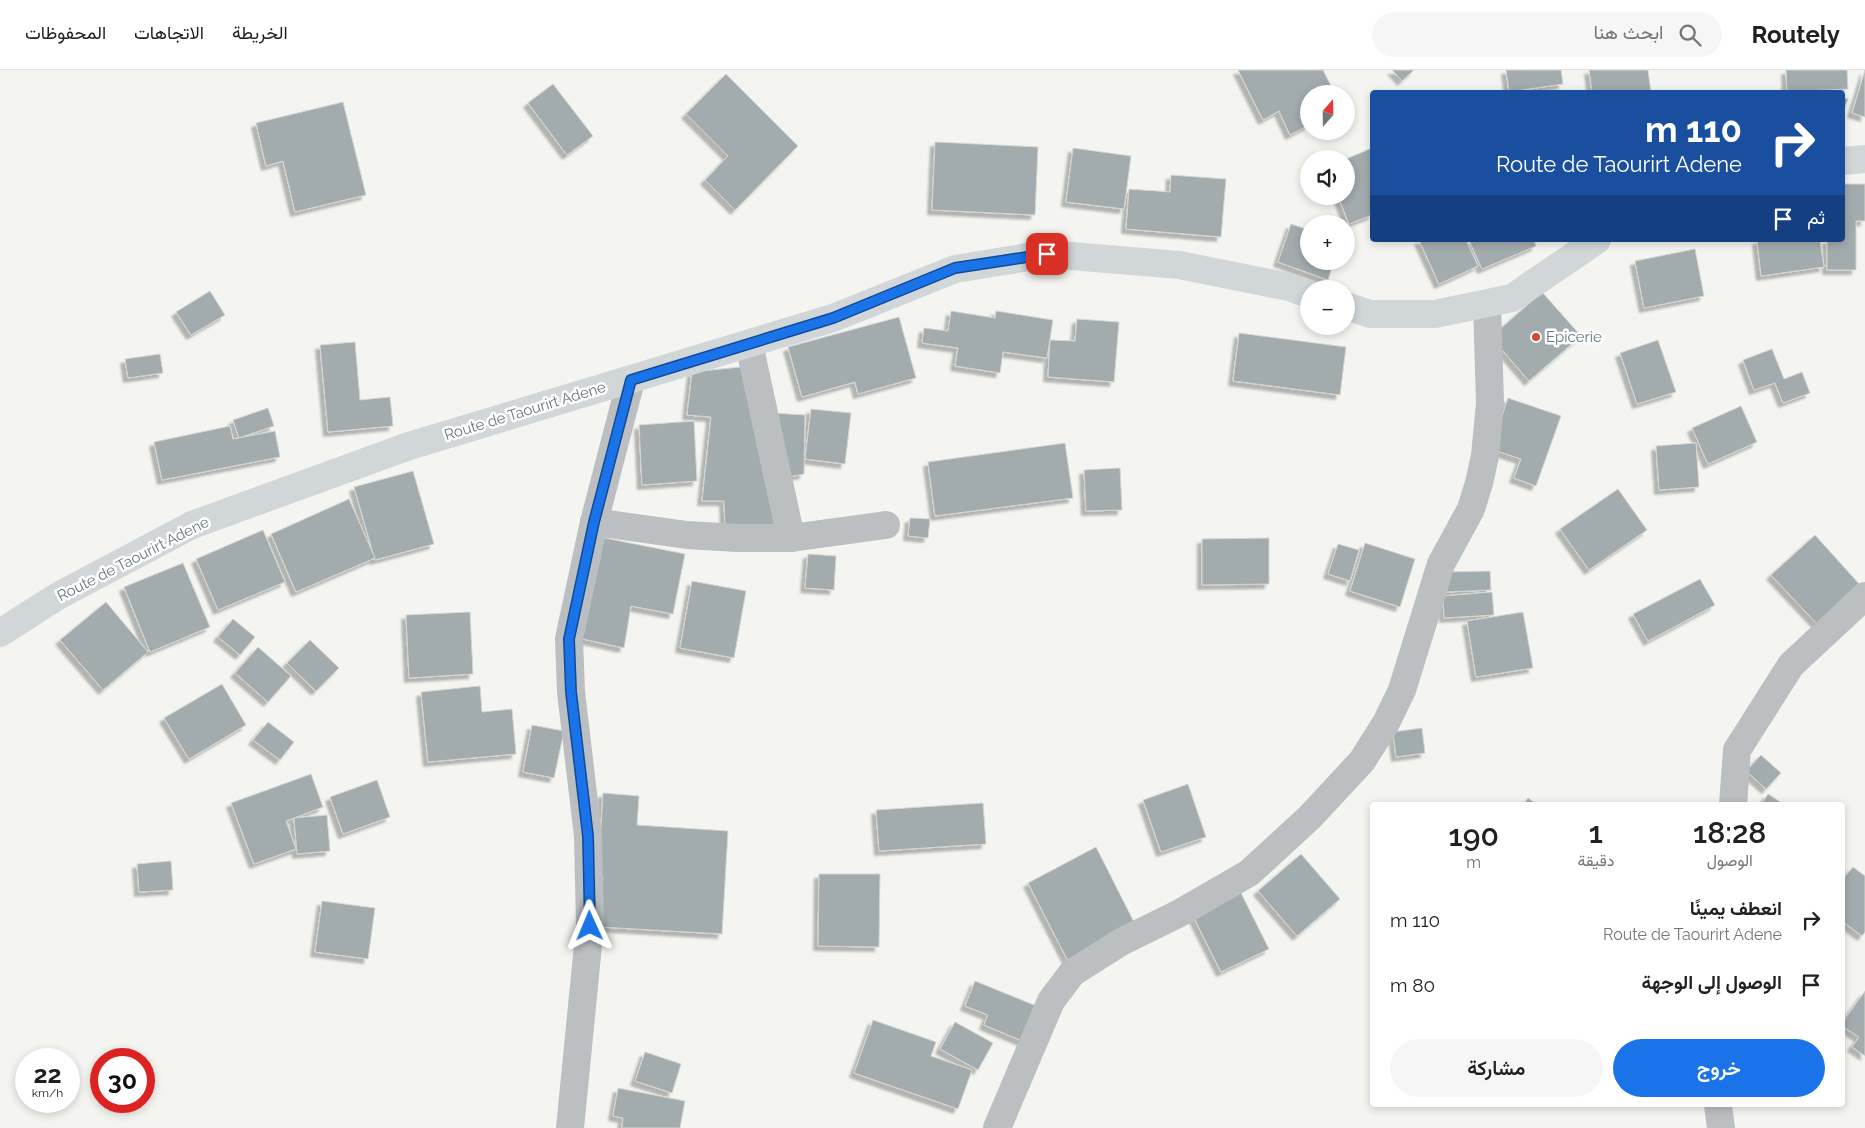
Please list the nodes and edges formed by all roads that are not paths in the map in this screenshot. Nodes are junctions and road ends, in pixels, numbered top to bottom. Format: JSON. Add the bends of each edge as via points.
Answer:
{"nodes":[{"id":1,"x":1865,"y":159,"type":"edge"},
{"id":2,"x":1845,"y":161,"type":"edge"},
{"id":3,"x":1594,"y":242,"type":"edge"},
{"id":4,"x":1300,"y":291,"type":"edge"},
{"id":5,"x":1487,"y":304,"type":"junction"},
{"id":6,"x":1355,"y":309,"type":"edge"},
{"id":7,"x":749,"y":344,"type":"junction"},
{"id":8,"x":631,"y":380,"type":"junction"},
{"id":9,"x":594,"y":522,"type":"junction"},
{"id":10,"x":886,"y":525,"type":"dead end"},
{"id":11,"x":791,"y":538,"type":"junction"},
{"id":12,"x":1865,"y":596,"type":"edge"},
{"id":13,"x":0,"y":633,"type":"edge"},
{"id":14,"x":1733,"y":802,"type":"edge"},
{"id":15,"x":1718,"y":1107,"type":"edge"},
{"id":16,"x":570,"y":1128,"type":"edge"},
{"id":17,"x":997,"y":1128,"type":"edge"},
{"id":18,"x":1721,"y":1128,"type":"edge"}],
"edges":[{"from":1,"to":2,"type":"street"},
{"from":3,"to":5,"type":"street","via":[[1512,298]]},
{"from":4,"to":7,"type":"street","name":"Route de Taourirt Adene","via":[[1179,265],[1047,254],[955,268],[833,318]]},
{"from":5,"to":6,"type":"street","via":[[1436,314],[1370,314]]},
{"from":5,"to":17,"type":"street","via":[[1490,403],[1480,483],[1471,508],[1441,564],[1402,690],[1386,723],[1355,768],[1310,817],[1249,873],[1121,942],[1072,973],[1051,1001]]},
{"from":7,"to":8,"type":"street","name":"Route de Taourirt Adene"},
{"from":7,"to":11,"type":"street"},
{"from":8,"to":9,"type":"street"},
{"from":8,"to":13,"type":"street","name":"Route de Taourirt Adene","via":[[409,446],[192,525],[58,596]]},
{"from":9,"to":11,"type":"street","via":[[687,535]]},
{"from":9,"to":16,"type":"street","via":[[569,639],[571,692],[588,836],[590,926]]},
{"from":10,"to":11,"type":"street"},
{"from":12,"to":14,"type":"street","via":[[1791,665],[1738,750]]},
{"from":15,"to":18,"type":"street"}]}
